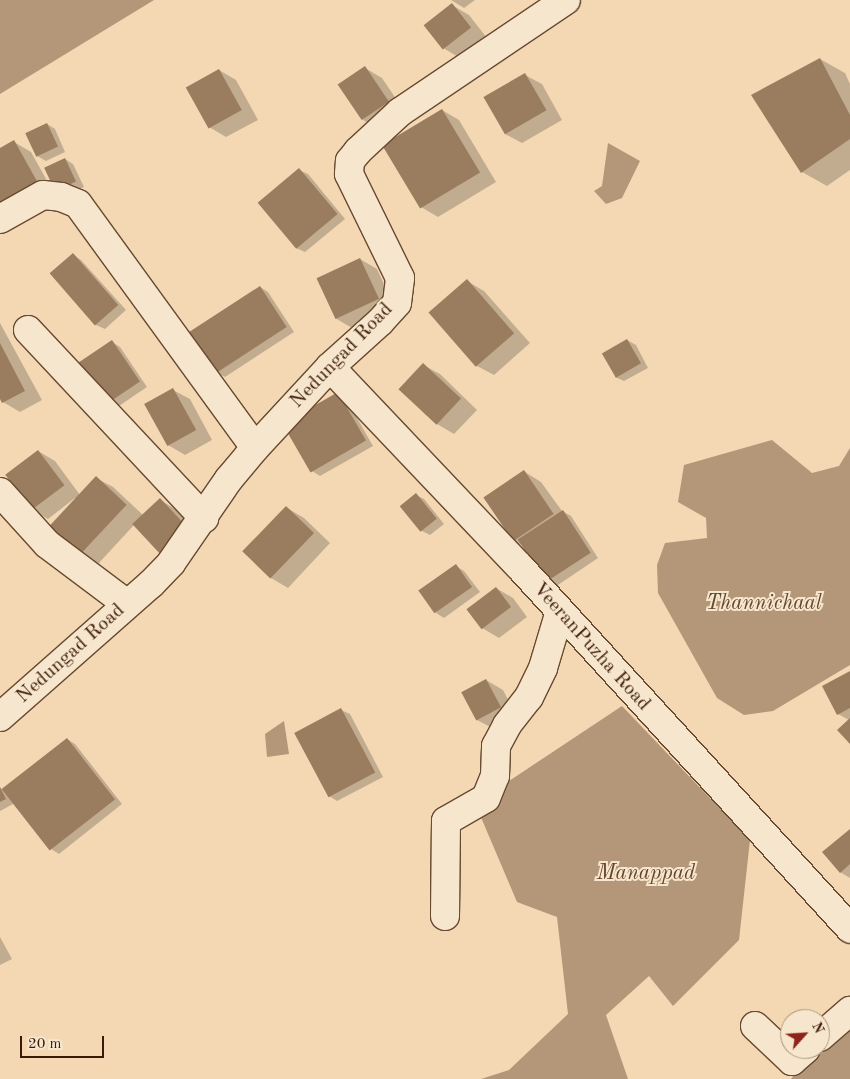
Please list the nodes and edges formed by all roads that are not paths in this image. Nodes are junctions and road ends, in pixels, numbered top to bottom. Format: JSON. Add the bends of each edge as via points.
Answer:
{"nodes":[{"id":1,"x":566,"y":0,"type":"edge"},
{"id":2,"x":0,"y":219,"type":"edge"},
{"id":3,"x":28,"y":330,"type":"dead end"},
{"id":4,"x":330,"y":367,"type":"junction"},
{"id":5,"x":255,"y":448,"type":"junction"},
{"id":6,"x":0,"y":492,"type":"edge"},
{"id":7,"x":204,"y":518,"type":"junction"},
{"id":8,"x":127,"y":604,"type":"junction"},
{"id":9,"x":560,"y":611,"type":"junction"},
{"id":10,"x":0,"y":717,"type":"edge"},
{"id":11,"x":445,"y":916,"type":"dead end"},
{"id":12,"x":850,"y":929,"type":"edge"},
{"id":13,"x":850,"y":1011,"type":"edge"},
{"id":14,"x":755,"y":1026,"type":"dead end"},
{"id":15,"x":830,"y":1028,"type":"edge"},
{"id":16,"x":780,"y":1049,"type":"edge"}],
"edges":[{"from":1,"to":4,"type":"street","name":"Nedungad Road","via":[[400,112],[350,161],[349,174],[400,278],[396,302],[380,322]]},
{"from":2,"to":5,"type":"street","via":[[43,195],[78,204]]},
{"from":3,"to":7,"type":"street"},
{"from":4,"to":5,"type":"street","name":"Nedungad Road"},
{"from":4,"to":9,"type":"street","name":"VeeranPuzha Road"},
{"from":5,"to":7,"type":"street","name":"Nedungad Road","via":[[229,479]]},
{"from":6,"to":8,"type":"street","via":[[46,544]]},
{"from":7,"to":8,"type":"street","name":"Nedungad Road","via":[[171,563]]},
{"from":8,"to":10,"type":"street","name":"Nedungad Road"},
{"from":9,"to":11,"type":"street","via":[[543,668],[529,697],[507,725],[496,746],[495,776],[486,798],[446,821]]},
{"from":9,"to":12,"type":"street","name":"VeeranPuzha Road"},
{"from":13,"to":15,"type":"street"},
{"from":14,"to":16,"type":"street"}]}
